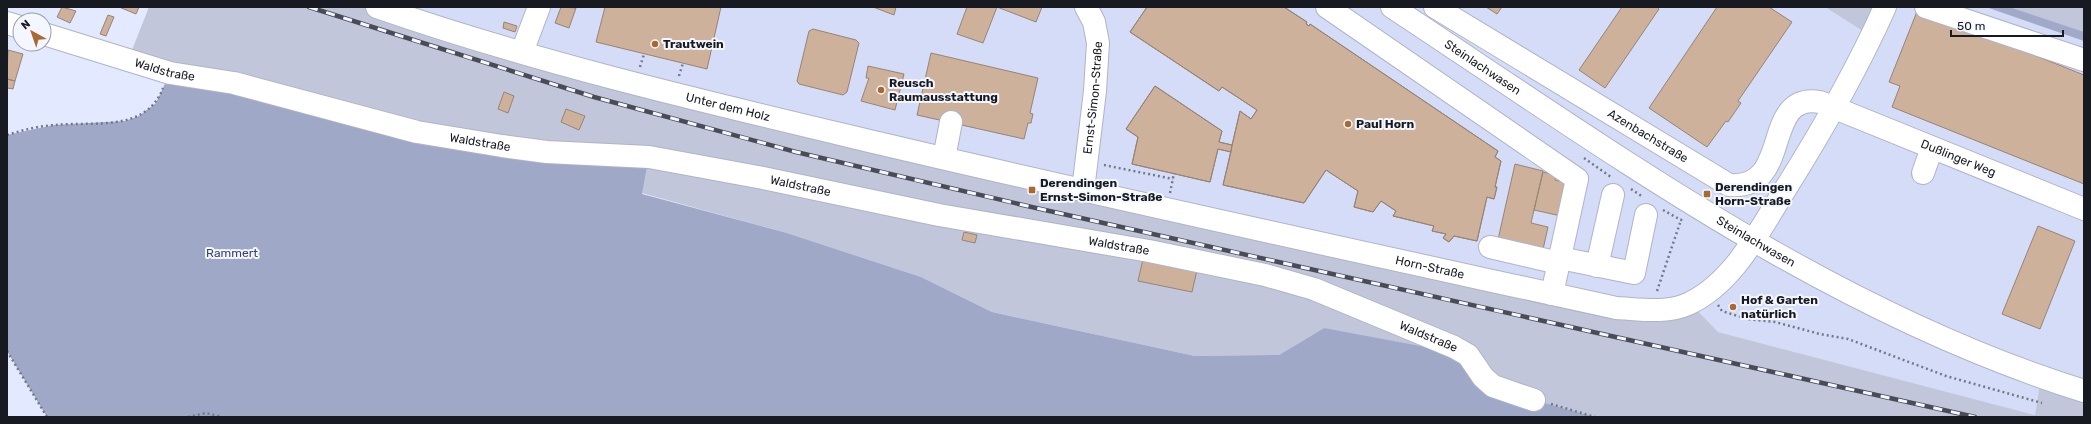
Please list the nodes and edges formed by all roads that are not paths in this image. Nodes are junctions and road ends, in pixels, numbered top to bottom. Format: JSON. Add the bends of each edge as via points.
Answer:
{"nodes":[{"id":1,"x":377,"y":7,"type":"edge"},
{"id":2,"x":539,"y":7,"type":"edge"},
{"id":3,"x":1086,"y":7,"type":"edge"},
{"id":4,"x":1326,"y":7,"type":"edge"},
{"id":5,"x":1392,"y":7,"type":"edge"},
{"id":6,"x":1435,"y":7,"type":"edge"},
{"id":7,"x":1885,"y":7,"type":"edge"},
{"id":8,"x":1926,"y":7,"type":"edge"},
{"id":9,"x":52,"y":36,"type":"edge"},
{"id":10,"x":522,"y":52,"type":"junction"},
{"id":11,"x":2084,"y":60,"type":"edge"},
{"id":12,"x":1834,"y":109,"type":"junction"},
{"id":13,"x":951,"y":122,"type":"dead end"},
{"id":14,"x":1932,"y":148,"type":"junction"},
{"id":15,"x":944,"y":158,"type":"junction"},
{"id":16,"x":1923,"y":172,"type":"dead end"},
{"id":17,"x":1083,"y":190,"type":"junction"},
{"id":18,"x":1613,"y":195,"type":"dead end"},
{"id":19,"x":2084,"y":209,"type":"edge"},
{"id":20,"x":1646,"y":215,"type":"dead end"},
{"id":21,"x":1754,"y":240,"type":"junction"},
{"id":22,"x":1490,"y":247,"type":"dead end"},
{"id":23,"x":1560,"y":260,"type":"junction"},
{"id":24,"x":1597,"y":266,"type":"junction"},
{"id":25,"x":1552,"y":294,"type":"junction"},
{"id":26,"x":2084,"y":391,"type":"edge"},
{"id":27,"x":1534,"y":400,"type":"road end"}],
"edges":[{"from":1,"to":10,"type":"street","name":"Unter dem Holz"},
{"from":2,"to":10,"type":"street"},
{"from":3,"to":17,"type":"street","name":"Ernst-Simon-Straße","via":[[1094,22],[1098,43]]},
{"from":4,"to":23,"type":"street","via":[[1577,179]]},
{"from":5,"to":21,"type":"street","name":"Steinlachwasen","via":[[1611,152]]},
{"from":6,"to":12,"type":"street","name":"Azenbachstraße","via":[[1729,185],[1742,186],[1754,181],[1766,169],[1782,123],[1792,108],[1812,101]]},
{"from":7,"to":12,"type":"street"},
{"from":8,"to":11,"type":"street"},
{"from":9,"to":27,"type":"street","name":"Waldstraße","via":[[170,73],[234,83],[417,132],[547,152],[649,156],[939,215],[1149,251],[1265,275],[1314,289],[1454,347],[1468,355],[1483,377],[1493,386]]},
{"from":10,"to":15,"type":"street","name":"Unter dem Holz","via":[[666,92]]},
{"from":12,"to":14,"type":"street","name":"Dußlinger Weg"},
{"from":12,"to":21,"type":"street"},
{"from":13,"to":15,"type":"street"},
{"from":14,"to":16,"type":"street"},
{"from":14,"to":19,"type":"street","name":"Dußlinger Weg"},
{"from":15,"to":17,"type":"street","name":"Unter dem Holz"},
{"from":17,"to":25,"type":"street","name":"Horn-Straße"},
{"from":18,"to":24,"type":"street"},
{"from":20,"to":24,"type":"street","via":[[1634,274]]},
{"from":21,"to":25,"type":"street","name":"Horn-Straße","via":[[1724,278],[1707,293],[1680,308],[1616,308]]},
{"from":21,"to":26,"type":"street","name":"Steinlachwasen","via":[[1853,295],[1931,333],[2023,371]]},
{"from":22,"to":23,"type":"street"},
{"from":23,"to":24,"type":"street"},
{"from":23,"to":25,"type":"street"}]}
